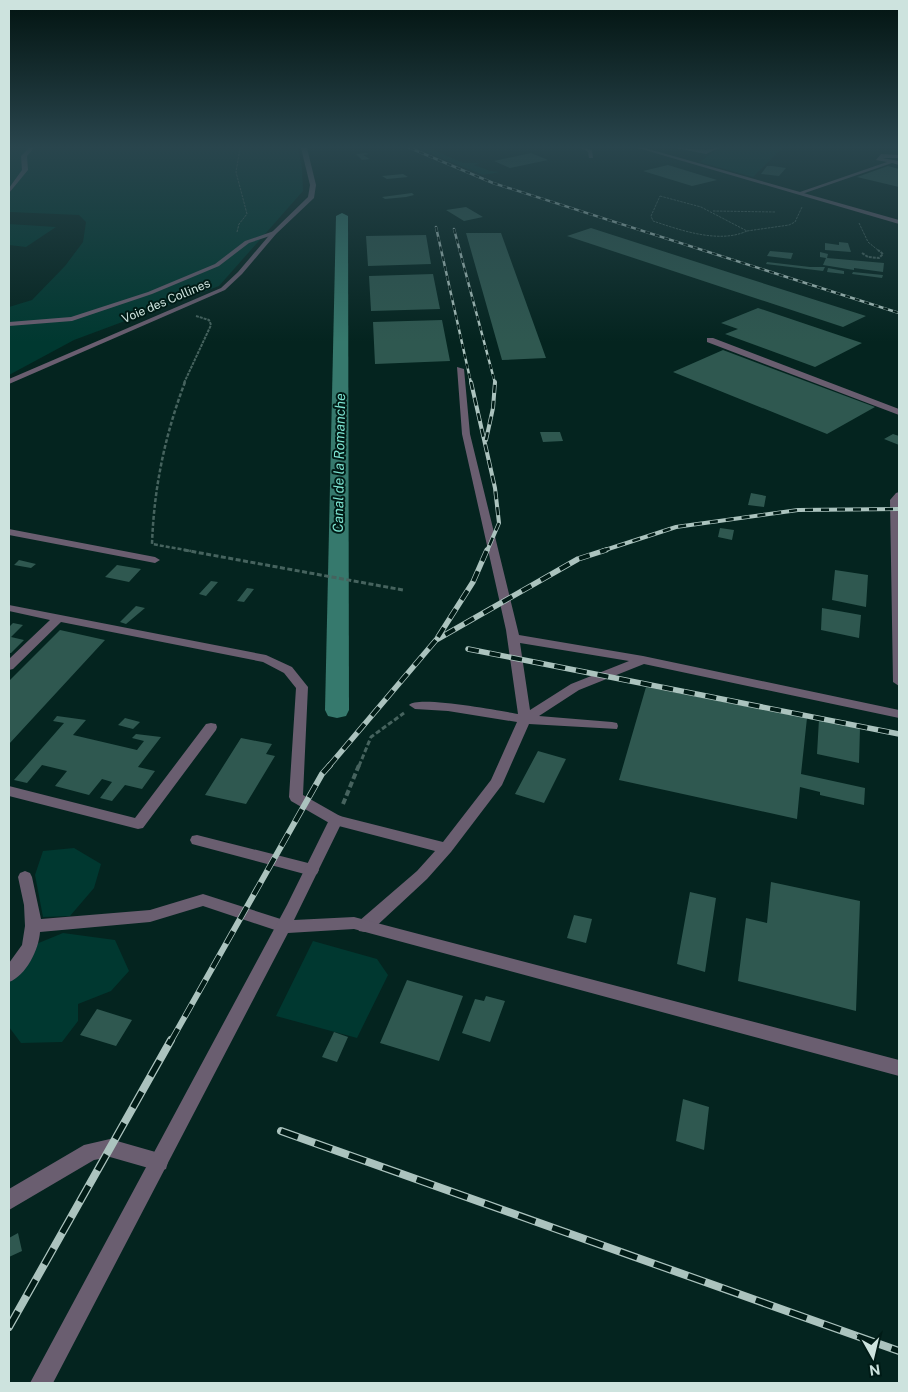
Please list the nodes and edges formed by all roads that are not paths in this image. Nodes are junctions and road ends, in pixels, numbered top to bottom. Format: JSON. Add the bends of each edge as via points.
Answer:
{"nodes":[{"id":1,"x":295,"y":213,"type":"edge"},
{"id":2,"x":866,"y":213,"type":"edge"},
{"id":3,"x":899,"y":222,"type":"edge"},
{"id":4,"x":274,"y":233,"type":"junction"},
{"id":5,"x":9,"y":324,"type":"edge"},
{"id":6,"x":710,"y":340,"type":"dead end"},
{"id":7,"x":460,"y":369,"type":"dead end"},
{"id":8,"x":9,"y":382,"type":"edge"},
{"id":9,"x":899,"y":412,"type":"edge"},
{"id":10,"x":899,"y":495,"type":"edge"},
{"id":11,"x":9,"y":532,"type":"edge"},
{"id":12,"x":155,"y":560,"type":"dead end"},
{"id":13,"x":9,"y":608,"type":"edge"},
{"id":14,"x":58,"y":618,"type":"junction"},
{"id":15,"x":513,"y":638,"type":"junction"},
{"id":16,"x":643,"y":660,"type":"junction"},
{"id":17,"x":9,"y":666,"type":"edge"},
{"id":18,"x":899,"y":682,"type":"edge"},
{"id":19,"x":415,"y":705,"type":"road end"},
{"id":20,"x":899,"y":714,"type":"edge"},
{"id":21,"x":525,"y":719,"type":"junction"},
{"id":22,"x":612,"y":726,"type":"dead end"},
{"id":23,"x":211,"y":727,"type":"dead end"},
{"id":24,"x":9,"y":791,"type":"edge"},
{"id":25,"x":336,"y":820,"type":"junction"},
{"id":26,"x":197,"y":840,"type":"dead end"},
{"id":27,"x":446,"y":848,"type":"junction"},
{"id":28,"x":312,"y":870,"type":"junction"},
{"id":29,"x":25,"y":877,"type":"dead end"},
{"id":30,"x":33,"y":925,"type":"junction"},
{"id":31,"x":365,"y":926,"type":"junction"},
{"id":32,"x":284,"y":927,"type":"junction"},
{"id":33,"x":9,"y":975,"type":"edge"},
{"id":34,"x":899,"y":1068,"type":"edge"},
{"id":35,"x":159,"y":1162,"type":"junction"},
{"id":36,"x":9,"y":1200,"type":"edge"},
{"id":37,"x":41,"y":1383,"type":"edge"}],
"edges":[{"from":1,"to":4,"type":"street","name":"Voie des Collines"},
{"from":2,"to":3,"type":"street"},
{"from":4,"to":5,"type":"street","via":[[247,242],[217,265],[141,296],[72,319]]},
{"from":4,"to":8,"type":"street","name":"Voie des Collines","via":[[223,289]]},
{"from":6,"to":9,"type":"street"},
{"from":7,"to":15,"type":"street","via":[[466,434]]},
{"from":10,"to":18,"type":"street","via":[[895,500]]},
{"from":11,"to":12,"type":"street"},
{"from":13,"to":14,"type":"street"},
{"from":14,"to":17,"type":"street"},
{"from":14,"to":25,"type":"street","via":[[266,659],[288,670],[302,688],[296,797]]},
{"from":15,"to":16,"type":"street"},
{"from":15,"to":21,"type":"street"},
{"from":16,"to":20,"type":"street"},
{"from":16,"to":21,"type":"street","via":[[575,687]]},
{"from":19,"to":21,"type":"street"},
{"from":21,"to":22,"type":"street"},
{"from":21,"to":27,"type":"street","via":[[497,782]]},
{"from":23,"to":24,"type":"street","via":[[138,824]]},
{"from":25,"to":27,"type":"street"},
{"from":25,"to":28,"type":"street"},
{"from":26,"to":28,"type":"street"},
{"from":27,"to":31,"type":"street","via":[[422,875]]},
{"from":28,"to":32,"type":"street"},
{"from":29,"to":30,"type":"street","via":[[31,894]]},
{"from":30,"to":32,"type":"street","via":[[150,916],[203,900]]},
{"from":30,"to":33,"type":"street","via":[[27,952]]},
{"from":31,"to":32,"type":"street","via":[[354,923]]},
{"from":31,"to":34,"type":"street"},
{"from":32,"to":35,"type":"street"},
{"from":35,"to":36,"type":"street","via":[[110,1148],[91,1151]]},
{"from":35,"to":37,"type":"street"}]}
